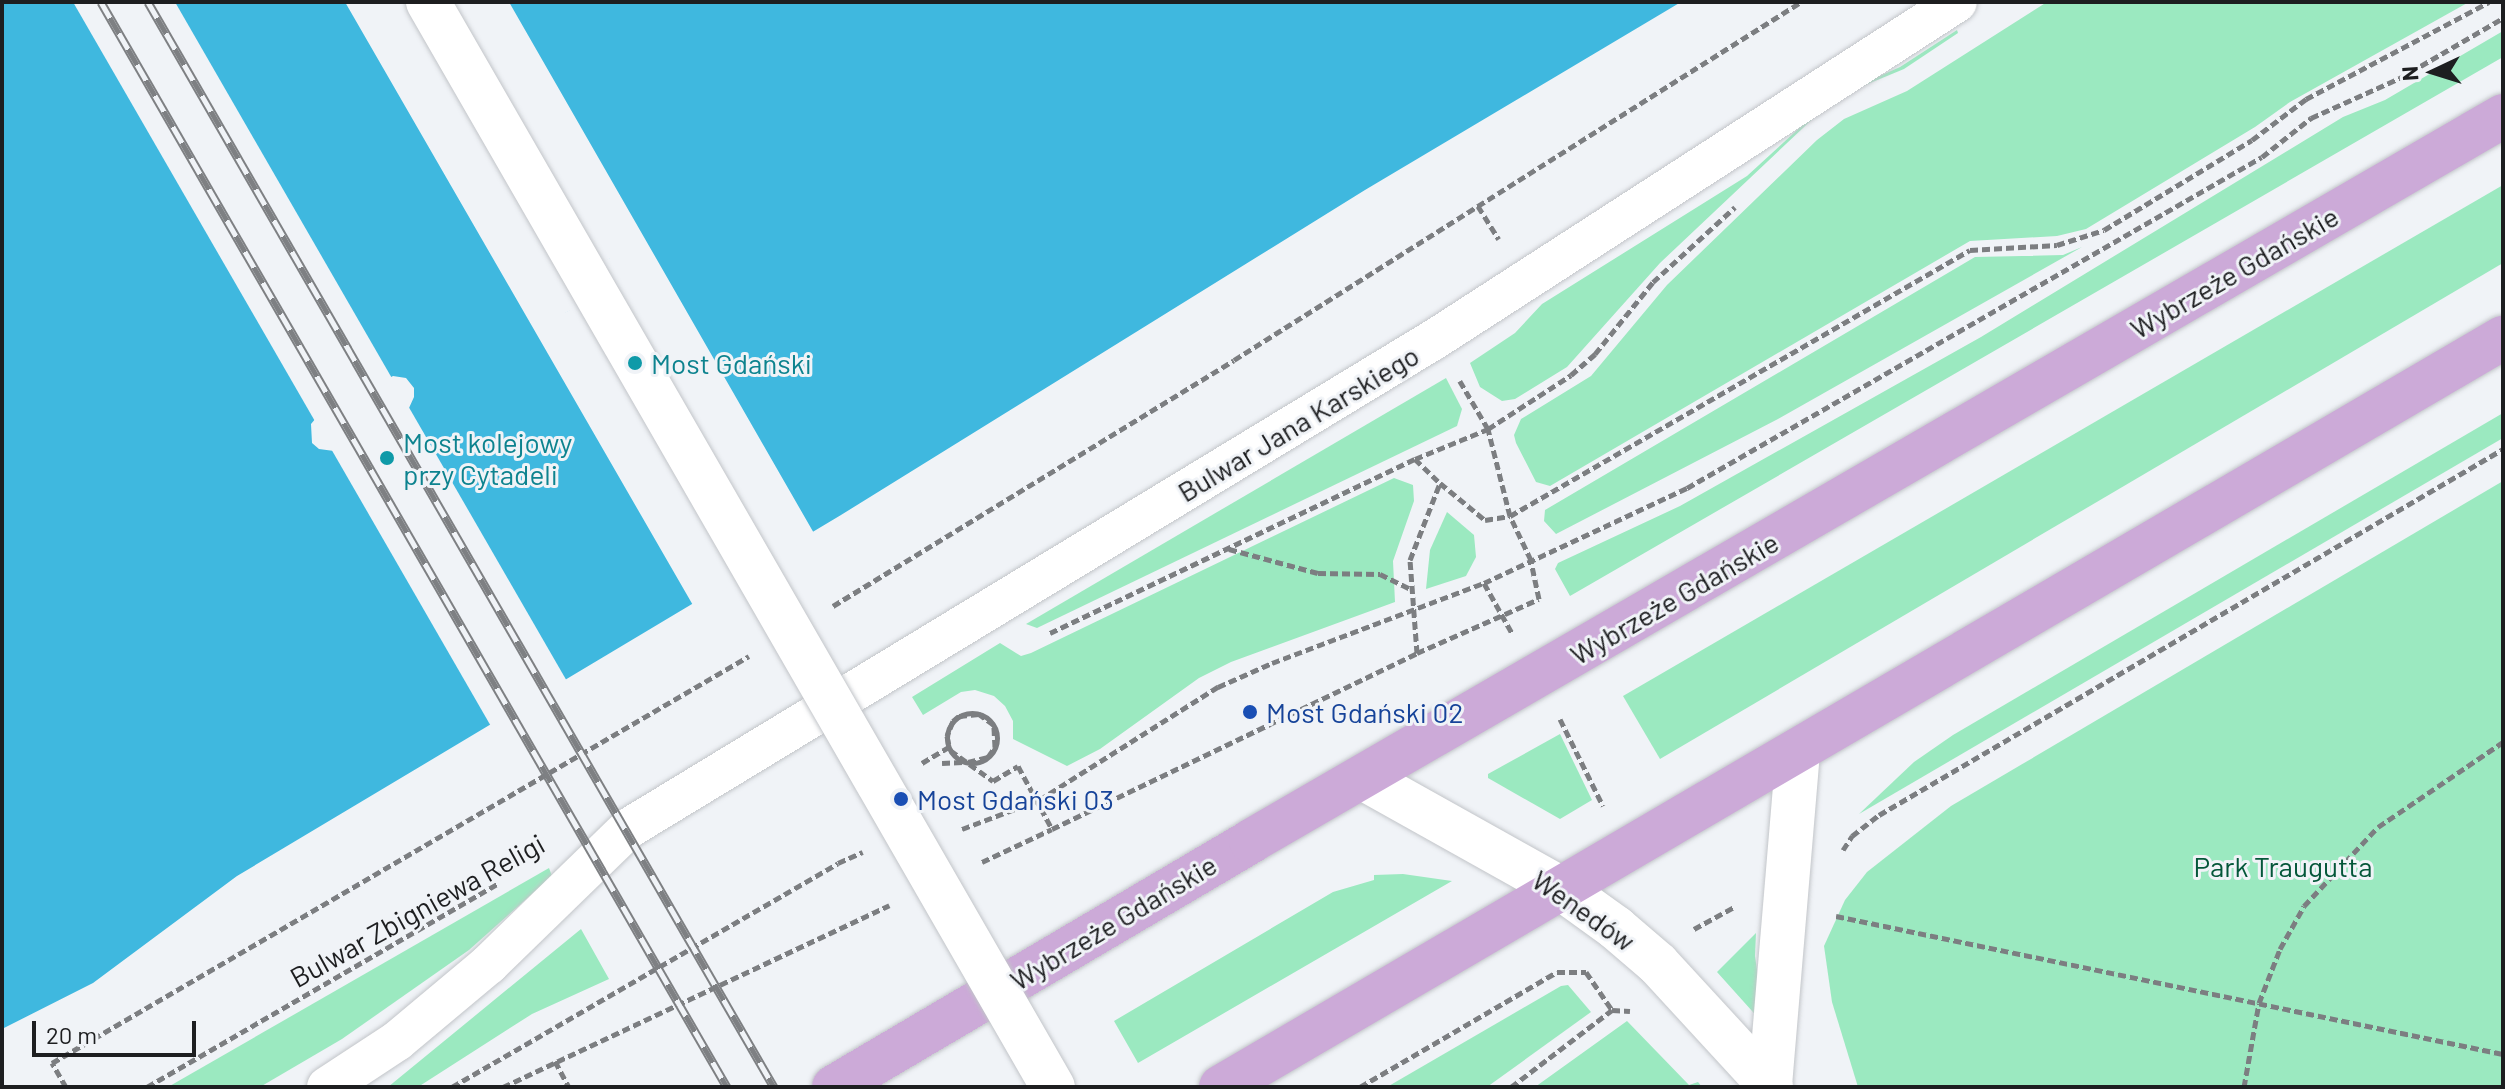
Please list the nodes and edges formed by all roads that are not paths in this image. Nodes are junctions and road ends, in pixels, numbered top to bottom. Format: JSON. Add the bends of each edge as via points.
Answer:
{"nodes":[{"id":1,"x":428,"y":2,"type":"edge"},
{"id":2,"x":1957,"y":2,"type":"edge"},
{"id":3,"x":2503,"y":116,"type":"edge"},
{"id":4,"x":2503,"y":338,"type":"edge"},
{"id":5,"x":1798,"y":752,"type":"junction"},
{"id":6,"x":1363,"y":778,"type":"junction"},
{"id":7,"x":1562,"y":889,"type":"junction"},
{"id":8,"x":840,"y":1084,"type":"edge"},
{"id":9,"x":1771,"y":1086,"type":"edge"},
{"id":10,"x":327,"y":1087,"type":"edge"},
{"id":11,"x":1053,"y":1087,"type":"edge"},
{"id":12,"x":1221,"y":1087,"type":"edge"}],
"edges":[{"from":1,"to":11,"type":"main road","bridge":true},
{"from":2,"to":10,"type":"street","name":"Bulwar Jana Karskiego","via":[[1435,339],[629,828],[489,964],[397,1041]]},
{"from":3,"to":6,"type":"main road","name":"Wybrzeże Gdańskie"},
{"from":4,"to":5,"type":"main road"},
{"from":5,"to":7,"type":"main road"},
{"from":5,"to":9,"type":"main road","name":"Wenedów"},
{"from":6,"to":7,"type":"main road","name":"Wenedów"},
{"from":6,"to":8,"type":"main road","name":"Wybrzeże Gdańskie"},
{"from":7,"to":9,"type":"main road","name":"Wenedów","via":[[1658,964]]},
{"from":7,"to":12,"type":"main road"}]}
